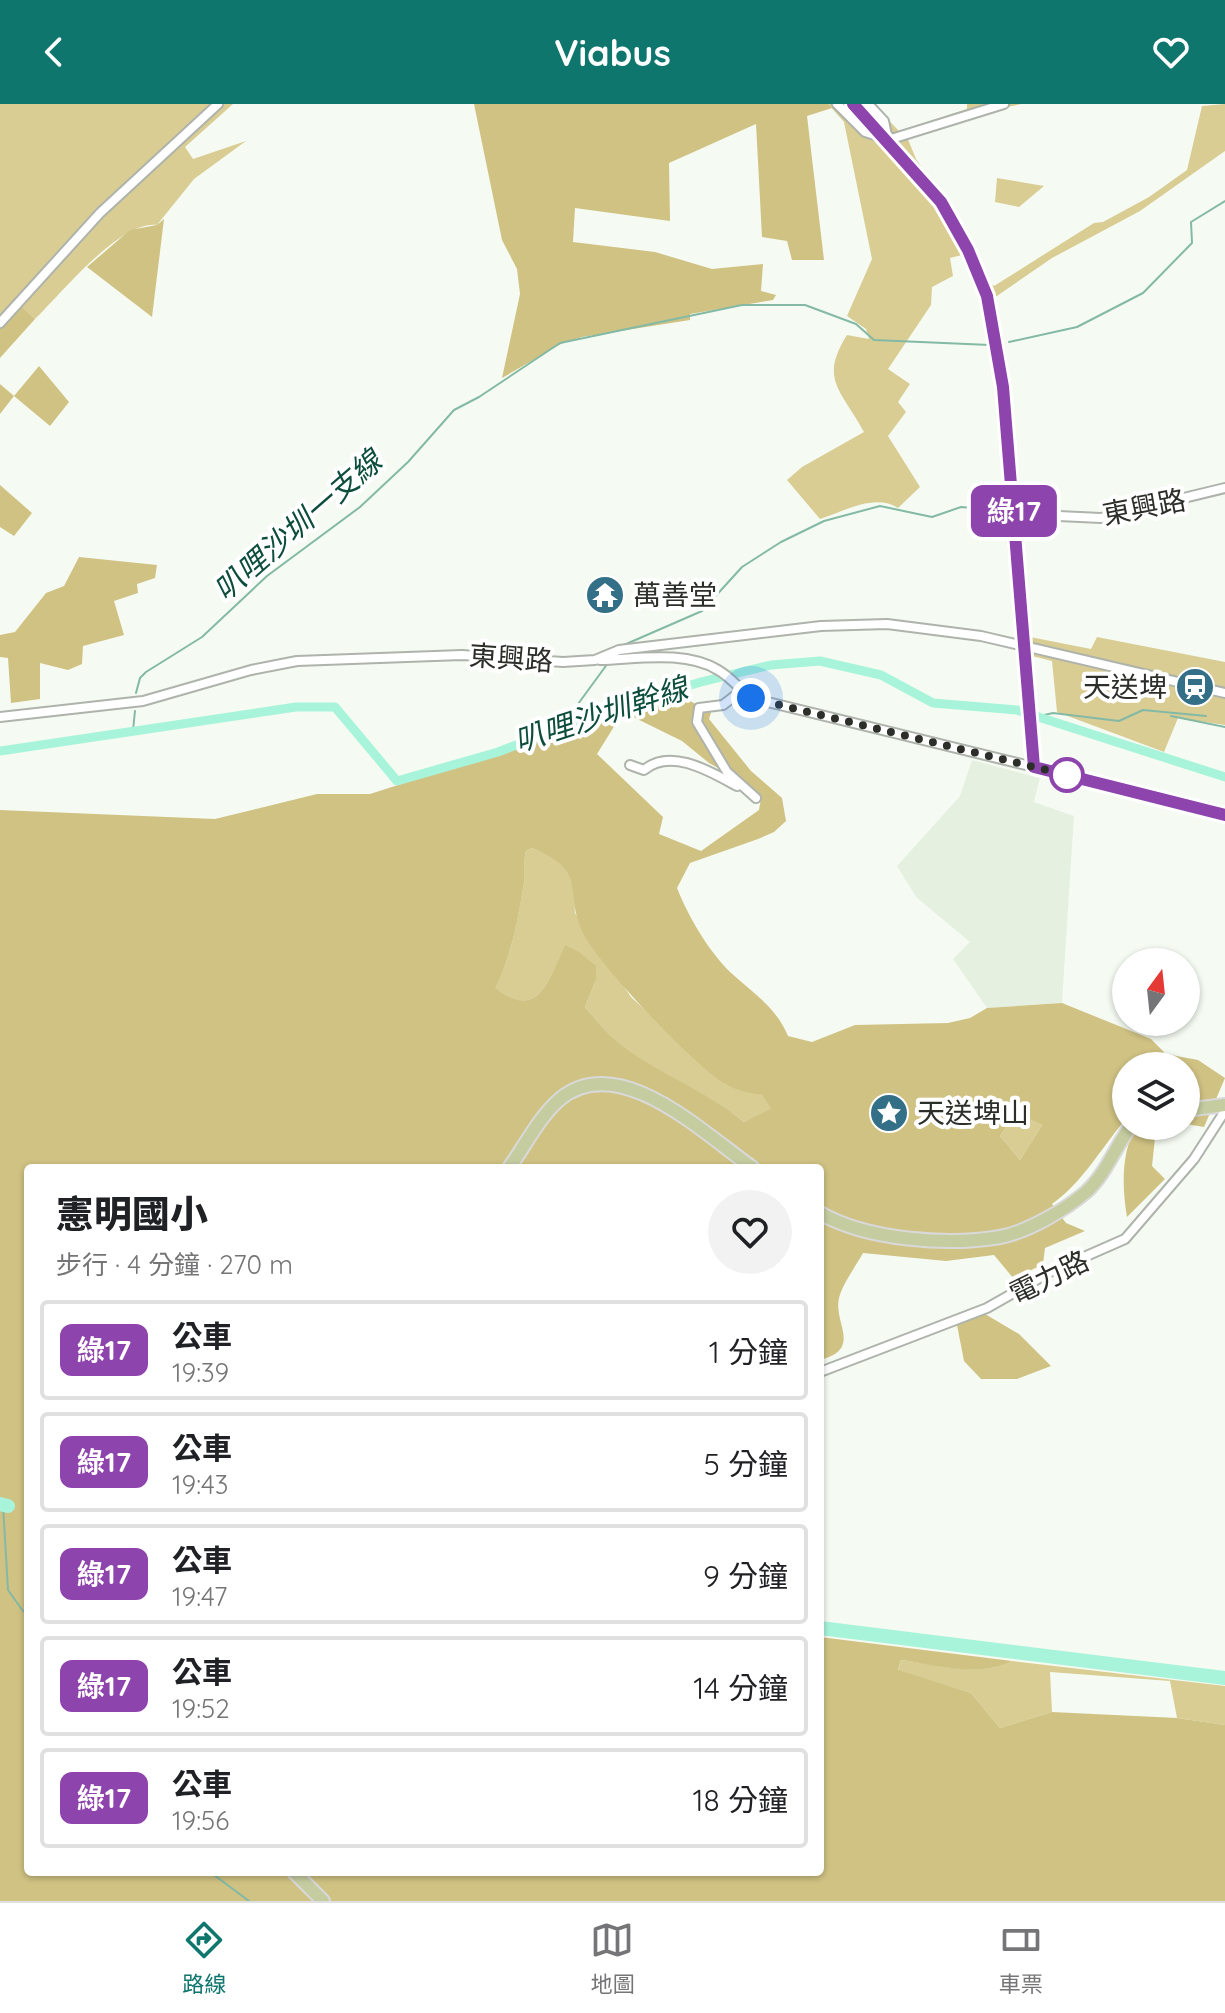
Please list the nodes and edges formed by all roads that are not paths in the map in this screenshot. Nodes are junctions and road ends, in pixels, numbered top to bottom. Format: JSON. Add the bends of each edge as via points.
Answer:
{"nodes":[{"id":1,"x":218,"y":104,"type":"edge"},
{"id":2,"x":837,"y":104,"type":"edge"},
{"id":3,"x":853,"y":104,"type":"edge"},
{"id":4,"x":868,"y":104,"type":"edge"},
{"id":5,"x":1004,"y":104,"type":"edge"},
{"id":6,"x":888,"y":140,"type":"junction"},
{"id":7,"x":0,"y":323,"type":"edge"},
{"id":8,"x":1225,"y":488,"type":"edge"},
{"id":9,"x":1014,"y":514,"type":"junction"},
{"id":10,"x":1023,"y":647,"type":"junction"},
{"id":11,"x":595,"y":660,"type":"junction"},
{"id":12,"x":741,"y":691,"type":"junction"},
{"id":13,"x":1225,"y":693,"type":"edge"},
{"id":14,"x":0,"y":717,"type":"edge"},
{"id":15,"x":630,"y":765,"type":"dead end"},
{"id":16,"x":1034,"y":767,"type":"junction"},
{"id":17,"x":745,"y":790,"type":"junction"},
{"id":18,"x":756,"y":798,"type":"dead end"},
{"id":19,"x":1225,"y":815,"type":"edge"},
{"id":20,"x":1225,"y":1108,"type":"edge"},
{"id":21,"x":1200,"y":1109,"type":"edge"},
{"id":22,"x":1123,"y":1140,"type":"edge"},
{"id":23,"x":512,"y":1164,"type":"edge"},
{"id":24,"x":747,"y":1164,"type":"edge"},
{"id":25,"x":824,"y":1215,"type":"edge"},
{"id":26,"x":824,"y":1370,"type":"edge"},
{"id":27,"x":298,"y":1876,"type":"edge"},
{"id":28,"x":323,"y":1901,"type":"edge"}],
"edges":[{"from":1,"to":7,"type":"street","via":[[100,213]]},
{"from":2,"to":6,"type":"street","via":[[865,132]]},
{"from":3,"to":6,"type":"street"},
{"from":4,"to":6,"type":"street","via":[[884,121]]},
{"from":5,"to":6,"type":"street"},
{"from":6,"to":9,"type":"street","via":[[941,202],[987,296],[1002,377]]},
{"from":8,"to":9,"type":"street","name":"東興路","via":[[1101,518]]},
{"from":9,"to":10,"type":"street"},
{"from":10,"to":11,"type":"street","name":"東興路","via":[[917,627],[847,624],[619,650]]},
{"from":10,"to":13,"type":"street","name":"東興路"},
{"from":10,"to":16,"type":"street"},
{"from":11,"to":12,"type":"street","via":[[682,659],[720,671]]},
{"from":11,"to":14,"type":"street","name":"東興路","via":[[462,655],[297,661],[143,701]]},
{"from":12,"to":16,"type":"street","via":[[751,698]]},
{"from":12,"to":17,"type":"street","via":[[723,705],[706,705],[696,714],[727,772]]},
{"from":15,"to":17,"type":"street","via":[[644,770],[659,761],[676,761],[702,767]]},
{"from":16,"to":19,"type":"street"},
{"from":17,"to":18,"type":"street"},
{"from":20,"to":21,"type":"main road"},
{"from":20,"to":26,"type":"street","name":"電力路","via":[[1194,1159],[1125,1239],[1050,1272],[987,1308]]},
{"from":22,"to":25,"type":"main road","via":[[1084,1194],[1003,1236],[902,1236],[855,1230]]},
{"from":23,"to":24,"type":"main road","via":[[561,1099],[580,1087],[613,1083],[663,1106]]},
{"from":27,"to":28,"type":"main road"}]}
